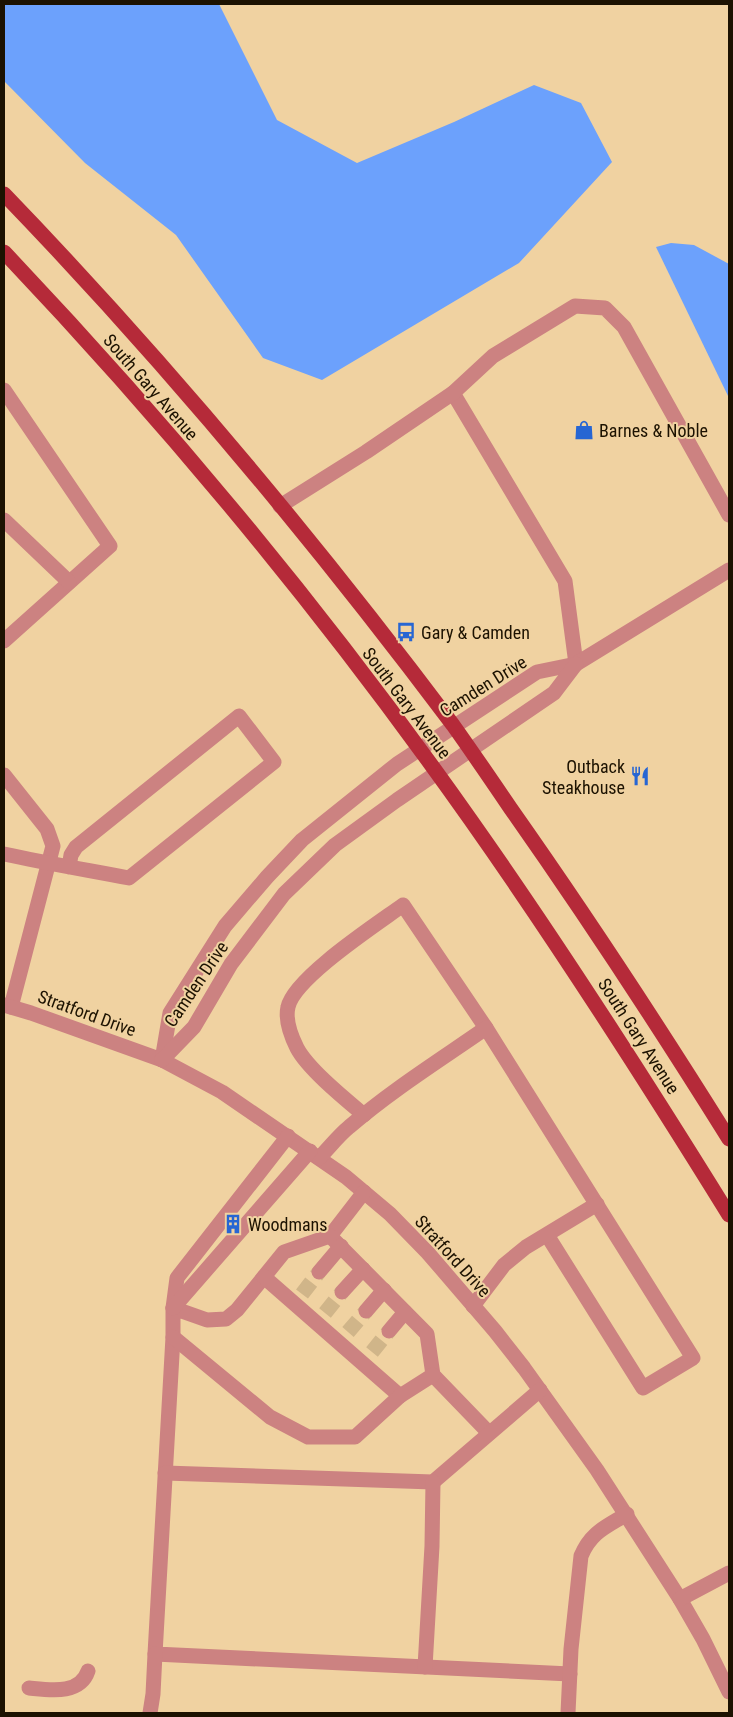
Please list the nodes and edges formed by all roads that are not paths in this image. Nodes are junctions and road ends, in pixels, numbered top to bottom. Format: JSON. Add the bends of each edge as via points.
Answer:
{"nodes":[{"id":1,"x":4,"y":194,"type":"edge"},
{"id":2,"x":4,"y":252,"type":"edge"},
{"id":3,"x":4,"y":390,"type":"edge"},
{"id":4,"x":453,"y":392,"type":"junction"},
{"id":5,"x":280,"y":506,"type":"junction"},
{"id":6,"x":729,"y":515,"type":"edge"},
{"id":7,"x":4,"y":520,"type":"edge"},
{"id":8,"x":729,"y":570,"type":"edge"},
{"id":9,"x":69,"y":582,"type":"junction"},
{"id":10,"x":4,"y":641,"type":"edge"},
{"id":11,"x":576,"y":664,"type":"junction"},
{"id":12,"x":453,"y":726,"type":"junction"},
{"id":13,"x":419,"y":749,"type":"junction"},
{"id":14,"x":471,"y":751,"type":"junction"},
{"id":15,"x":437,"y":773,"type":"junction"},
{"id":16,"x":4,"y":775,"type":"edge"},
{"id":17,"x":4,"y":854,"type":"edge"},
{"id":18,"x":48,"y":863,"type":"junction"},
{"id":19,"x":69,"y":867,"type":"junction"},
{"id":20,"x":7,"y":1006,"type":"edge"},
{"id":21,"x":486,"y":1028,"type":"junction"},
{"id":22,"x":162,"y":1060,"type":"junction"},
{"id":23,"x":364,"y":1115,"type":"junction"},
{"id":24,"x":288,"y":1136,"type":"junction"},
{"id":25,"x":729,"y":1139,"type":"edge"},
{"id":26,"x":315,"y":1154,"type":"junction"},
{"id":27,"x":364,"y":1192,"type":"junction"},
{"id":28,"x":597,"y":1204,"type":"junction"},
{"id":29,"x":729,"y":1215,"type":"edge"},
{"id":30,"x":547,"y":1235,"type":"junction"},
{"id":31,"x":336,"y":1241,"type":"junction"},
{"id":32,"x":363,"y":1269,"type":"junction"},
{"id":33,"x":319,"y":1272,"type":"tunnel mouth"},
{"id":34,"x":264,"y":1278,"type":"junction"},
{"id":35,"x":384,"y":1290,"type":"junction"},
{"id":36,"x":342,"y":1292,"type":"tunnel mouth"},
{"id":37,"x":473,"y":1306,"type":"junction"},
{"id":38,"x":173,"y":1308,"type":"junction"},
{"id":39,"x":366,"y":1311,"type":"tunnel mouth"},
{"id":40,"x":406,"y":1312,"type":"junction"},
{"id":41,"x":389,"y":1331,"type":"tunnel mouth"},
{"id":42,"x":173,"y":1337,"type":"junction"},
{"id":43,"x":433,"y":1375,"type":"junction"},
{"id":44,"x":540,"y":1390,"type":"junction"},
{"id":45,"x":400,"y":1396,"type":"junction"},
{"id":46,"x":489,"y":1433,"type":"junction"},
{"id":47,"x":165,"y":1472,"type":"junction"},
{"id":48,"x":433,"y":1482,"type":"junction"},
{"id":49,"x":627,"y":1514,"type":"junction"},
{"id":50,"x":729,"y":1573,"type":"edge"},
{"id":51,"x":680,"y":1599,"type":"junction"},
{"id":52,"x":156,"y":1654,"type":"junction"},
{"id":53,"x":425,"y":1667,"type":"junction"},
{"id":54,"x":88,"y":1671,"type":"dead end"},
{"id":55,"x":570,"y":1674,"type":"junction"},
{"id":56,"x":30,"y":1688,"type":"dead end"},
{"id":57,"x":729,"y":1692,"type":"edge"},
{"id":58,"x":150,"y":1713,"type":"edge"},
{"id":59,"x":568,"y":1713,"type":"edge"}],
"edges":[{"from":1,"to":5,"type":"main road","name":"South Gary Avenue","via":[[134,335]]},
{"from":2,"to":13,"type":"main road","name":"South Gary Avenue","via":[[106,363],[209,483],[305,600]]},
{"from":3,"to":9,"type":"street","via":[[110,546]]},
{"from":4,"to":5,"type":"street"},
{"from":4,"to":6,"type":"street","via":[[493,356],[576,306],[605,308],[624,327]]},
{"from":4,"to":11,"type":"street","via":[[565,580]]},
{"from":5,"to":12,"type":"main road","name":"South Gary Avenue"},
{"from":7,"to":9,"type":"street"},
{"from":8,"to":11,"type":"street","name":"Camden Drive"},
{"from":9,"to":10,"type":"street"},
{"from":11,"to":12,"type":"street","name":"Camden Drive","via":[[537,672]]},
{"from":11,"to":14,"type":"street","name":"Camden Drive","via":[[554,693]]},
{"from":12,"to":13,"type":"street","name":"Camden Drive"},
{"from":12,"to":14,"type":"main road","name":"South Gary Avenue"},
{"from":13,"to":15,"type":"main road","name":"South Gary Avenue"},
{"from":13,"to":22,"type":"street","name":"Camden Drive","via":[[302,840],[225,926],[170,1013]]},
{"from":14,"to":15,"type":"street","name":"Camden Drive"},
{"from":14,"to":25,"type":"main road","name":"South Gary Avenue","via":[[582,910]]},
{"from":15,"to":22,"type":"street","name":"Camden Drive","via":[[335,845],[284,894],[230,964],[194,1027]]},
{"from":15,"to":29,"type":"main road","name":"South Gary Avenue","via":[[529,902]]},
{"from":16,"to":18,"type":"street","via":[[47,829],[53,846]]},
{"from":17,"to":18,"type":"street"},
{"from":18,"to":19,"type":"street"},
{"from":18,"to":20,"type":"street"},
{"from":19,"to":19,"type":"street","via":[[129,878],[274,762],[239,716],[76,847]]},
{"from":20,"to":22,"type":"street","name":"Stratford Drive"},
{"from":21,"to":23,"type":"street"},
{"from":21,"to":23,"type":"street","via":[[403,905],[329,958],[293,995],[288,1007],[287,1019],[297,1049]]},
{"from":21,"to":28,"type":"street"},
{"from":22,"to":24,"type":"street","name":"Stratford Drive","via":[[222,1092]]},
{"from":23,"to":26,"type":"street"},
{"from":24,"to":26,"type":"street","name":"Stratford Drive"},
{"from":24,"to":38,"type":"street","via":[[177,1278]]},
{"from":26,"to":27,"type":"street","name":"Stratford Drive"},
{"from":26,"to":38,"type":"street"},
{"from":27,"to":31,"type":"street"},
{"from":27,"to":37,"type":"street","name":"Stratford Drive","via":[[428,1253]]},
{"from":28,"to":30,"type":"street"},
{"from":28,"to":30,"type":"street","via":[[693,1358],[643,1388]]},
{"from":30,"to":37,"type":"street","via":[[504,1265]]},
{"from":31,"to":32,"type":"street"},
{"from":31,"to":33,"type":"street"},
{"from":31,"to":34,"type":"street","via":[[284,1252]]},
{"from":32,"to":35,"type":"street"},
{"from":32,"to":36,"type":"street"},
{"from":34,"to":38,"type":"street","via":[[226,1320],[207,1320]]},
{"from":34,"to":45,"type":"street","via":[[321,1318],[367,1358]]},
{"from":35,"to":39,"type":"street"},
{"from":35,"to":40,"type":"street"},
{"from":37,"to":44,"type":"street","name":"Stratford Drive"},
{"from":38,"to":42,"type":"street"},
{"from":40,"to":41,"type":"street"},
{"from":40,"to":43,"type":"street","via":[[427,1334]]},
{"from":42,"to":45,"type":"street","via":[[270,1417],[308,1437],[354,1437]]},
{"from":42,"to":47,"type":"street"},
{"from":43,"to":45,"type":"street"},
{"from":43,"to":46,"type":"street"},
{"from":44,"to":46,"type":"street"},
{"from":44,"to":49,"type":"street","name":"Stratford Drive"},
{"from":46,"to":48,"type":"street"},
{"from":47,"to":48,"type":"street"},
{"from":47,"to":52,"type":"street"},
{"from":48,"to":53,"type":"street"},
{"from":49,"to":51,"type":"street","name":"Stratford Drive"},
{"from":49,"to":55,"type":"street","via":[[595,1534],[581,1556]]},
{"from":50,"to":51,"type":"street"},
{"from":51,"to":57,"type":"street","name":"Stratford Drive"},
{"from":52,"to":53,"type":"street"},
{"from":52,"to":58,"type":"street"},
{"from":53,"to":55,"type":"street"},
{"from":54,"to":56,"type":"street","via":[[85,1680],[74,1686],[58,1690]]},
{"from":55,"to":59,"type":"street"}]}
